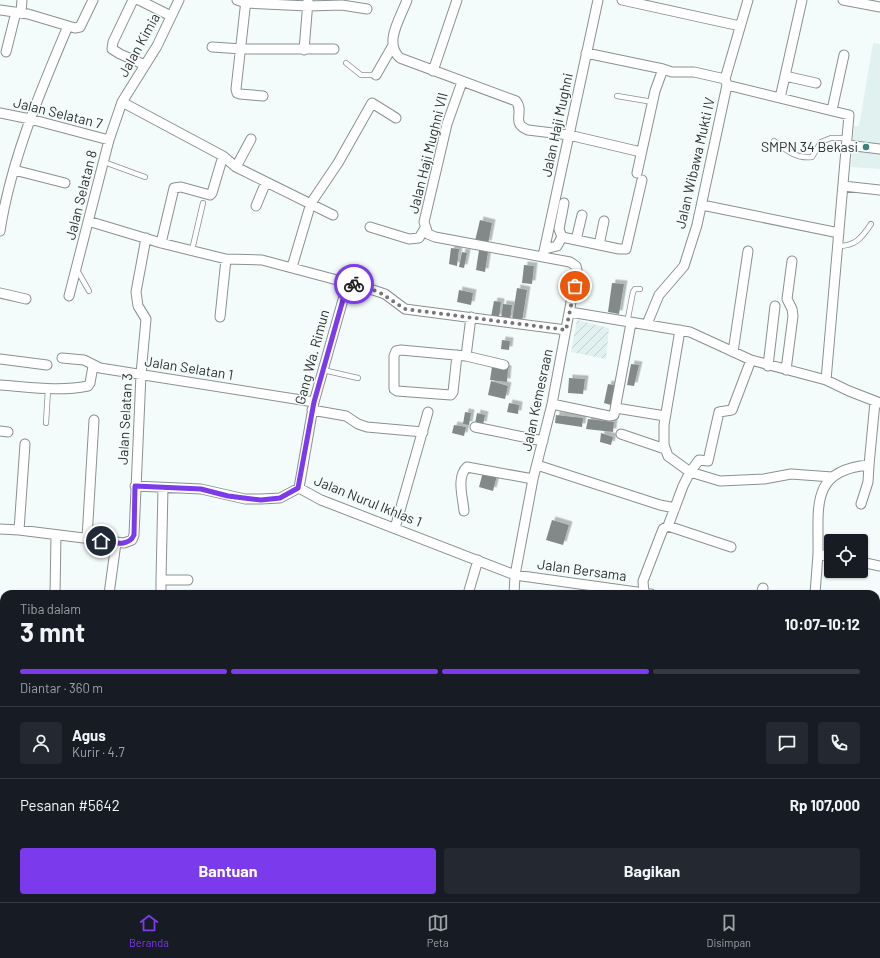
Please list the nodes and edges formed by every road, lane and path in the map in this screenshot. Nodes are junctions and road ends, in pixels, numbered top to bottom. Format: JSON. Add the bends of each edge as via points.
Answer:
{"nodes":[{"id":1,"x":22,"y":0,"type":"edge"},
{"id":2,"x":93,"y":0,"type":"edge"},
{"id":3,"x":133,"y":0,"type":"edge"},
{"id":4,"x":139,"y":0,"type":"edge"},
{"id":5,"x":178,"y":0,"type":"edge"},
{"id":6,"x":408,"y":0,"type":"edge"},
{"id":7,"x":457,"y":0,"type":"edge"},
{"id":8,"x":598,"y":0,"type":"edge"},
{"id":9,"x":622,"y":0,"type":"edge"},
{"id":10,"x":748,"y":0,"type":"edge"},
{"id":11,"x":802,"y":0,"type":"edge"},
{"id":12,"x":843,"y":0,"type":"edge"},
{"id":13,"x":243,"y":1,"type":"edge"},
{"id":14,"x":308,"y":3,"type":"edge"},
{"id":15,"x":880,"y":7,"type":"edge"},
{"id":16,"x":367,"y":9,"type":"dead end"},
{"id":17,"x":0,"y":10,"type":"edge"},
{"id":18,"x":19,"y":12,"type":"junction"},
{"id":19,"x":171,"y":16,"type":"junction"},
{"id":20,"x":68,"y":26,"type":"junction"},
{"id":21,"x":740,"y":26,"type":"junction"},
{"id":22,"x":212,"y":47,"type":"dead end"},
{"id":23,"x":392,"y":47,"type":"junction"},
{"id":24,"x":334,"y":49,"type":"dead end"},
{"id":25,"x":242,"y":50,"type":"junction"},
{"id":26,"x":304,"y":50,"type":"junction"},
{"id":27,"x":6,"y":52,"type":"dead end"},
{"id":28,"x":586,"y":53,"type":"junction"},
{"id":29,"x":844,"y":55,"type":"dead end"},
{"id":30,"x":346,"y":63,"type":"dead end"},
{"id":31,"x":145,"y":65,"type":"junction"},
{"id":32,"x":663,"y":69,"type":"junction"},
{"id":33,"x":433,"y":71,"type":"junction"},
{"id":34,"x":376,"y":75,"type":"joint"},
{"id":35,"x":785,"y":76,"type":"junction"},
{"id":36,"x":462,"y":82,"type":"junction"},
{"id":37,"x":726,"y":82,"type":"junction"},
{"id":38,"x":816,"y":83,"type":"dead end"},
{"id":39,"x":263,"y":96,"type":"dead end"},
{"id":40,"x":617,"y":96,"type":"dead end"},
{"id":41,"x":780,"y":98,"type":"junction"},
{"id":42,"x":122,"y":102,"type":"junction"},
{"id":43,"x":653,"y":102,"type":"junction"},
{"id":44,"x":832,"y":110,"type":"junction"},
{"id":45,"x":0,"y":113,"type":"edge"},
{"id":46,"x":396,"y":118,"type":"dead end"},
{"id":47,"x":30,"y":119,"type":"junction"},
{"id":48,"x":569,"y":135,"type":"junction"},
{"id":49,"x":251,"y":139,"type":"dead end"},
{"id":50,"x":109,"y":140,"type":"junction"},
{"id":51,"x":774,"y":141,"type":"dead end"},
{"id":52,"x":847,"y":141,"type":"junction"},
{"id":53,"x":880,"y":150,"type":"edge"},
{"id":54,"x":641,"y":152,"type":"junction"},
{"id":55,"x":223,"y":156,"type":"junction"},
{"id":56,"x":104,"y":162,"type":"junction"},
{"id":57,"x":236,"y":167,"type":"junction"},
{"id":58,"x":14,"y":170,"type":"junction"},
{"id":59,"x":145,"y":177,"type":"dead end"},
{"id":60,"x":266,"y":182,"type":"junction"},
{"id":61,"x":66,"y":183,"type":"dead end"},
{"id":62,"x":843,"y":186,"type":"junction"},
{"id":63,"x":880,"y":190,"type":"edge"},
{"id":64,"x":203,"y":203,"type":"dead end"},
{"id":65,"x":311,"y":203,"type":"junction"},
{"id":66,"x":564,"y":203,"type":"dead end"},
{"id":67,"x":702,"y":205,"type":"junction"},
{"id":68,"x":256,"y":206,"type":"dead end"},
{"id":69,"x":333,"y":215,"type":"dead end"},
{"id":70,"x":582,"y":215,"type":"dead end"},
{"id":71,"x":88,"y":221,"type":"junction"},
{"id":72,"x":604,"y":221,"type":"dead end"},
{"id":73,"x":871,"y":224,"type":"dead end"},
{"id":74,"x":0,"y":225,"type":"edge"},
{"id":75,"x":370,"y":227,"type":"dead end"},
{"id":76,"x":425,"y":228,"type":"junction"},
{"id":77,"x":839,"y":233,"type":"junction"},
{"id":78,"x":562,"y":237,"type":"junction"},
{"id":79,"x":146,"y":238,"type":"junction"},
{"id":80,"x":576,"y":240,"type":"junction"},
{"id":81,"x":161,"y":243,"type":"junction"},
{"id":82,"x":599,"y":245,"type":"junction"},
{"id":83,"x":838,"y":246,"type":"junction"},
{"id":84,"x":192,"y":250,"type":"junction"},
{"id":85,"x":748,"y":251,"type":"dead end"},
{"id":86,"x":544,"y":252,"type":"junction"},
{"id":87,"x":226,"y":259,"type":"junction"},
{"id":88,"x":792,"y":261,"type":"dead end"},
{"id":89,"x":292,"y":268,"type":"junction"},
{"id":90,"x":77,"y":270,"type":"junction"},
{"id":91,"x":348,"y":282,"type":"junction"},
{"id":92,"x":640,"y":289,"type":"dead end"},
{"id":93,"x":89,"y":291,"type":"dead end"},
{"id":94,"x":0,"y":293,"type":"edge"},
{"id":95,"x":69,"y":296,"type":"dead end"},
{"id":96,"x":26,"y":299,"type":"dead end"},
{"id":97,"x":775,"y":306,"type":"dead end"},
{"id":98,"x":570,"y":312,"type":"junction"},
{"id":99,"x":220,"y":317,"type":"dead end"},
{"id":100,"x":471,"y":317,"type":"junction"},
{"id":101,"x":629,"y":323,"type":"junction"},
{"id":102,"x":647,"y":324,"type":"junction"},
{"id":103,"x":566,"y":330,"type":"junction"},
{"id":104,"x":680,"y":330,"type":"junction"},
{"id":105,"x":732,"y":352,"type":"junction"},
{"id":106,"x":461,"y":356,"type":"junction"},
{"id":107,"x":62,"y":358,"type":"dead end"},
{"id":108,"x":0,"y":359,"type":"edge"},
{"id":109,"x":751,"y":360,"type":"junction"},
{"id":110,"x":47,"y":365,"type":"dead end"},
{"id":111,"x":504,"y":365,"type":"dead end"},
{"id":112,"x":93,"y":366,"type":"junction"},
{"id":113,"x":768,"y":366,"type":"junction"},
{"id":114,"x":323,"y":370,"type":"junction"},
{"id":115,"x":786,"y":370,"type":"junction"},
{"id":116,"x":141,"y":374,"type":"junction"},
{"id":117,"x":358,"y":378,"type":"dead end"},
{"id":118,"x":826,"y":380,"type":"junction"},
{"id":119,"x":0,"y":385,"type":"edge"},
{"id":120,"x":48,"y":389,"type":"junction"},
{"id":121,"x":878,"y":402,"type":"edge"},
{"id":122,"x":552,"y":404,"type":"junction"},
{"id":123,"x":313,"y":406,"type":"junction"},
{"id":124,"x":615,"y":411,"type":"junction"},
{"id":125,"x":428,"y":412,"type":"dead end"},
{"id":126,"x":665,"y":416,"type":"junction"},
{"id":127,"x":94,"y":420,"type":"dead end"},
{"id":128,"x":46,"y":423,"type":"dead end"},
{"id":129,"x":475,"y":427,"type":"dead end"},
{"id":130,"x":422,"y":432,"type":"junction"},
{"id":131,"x":621,"y":434,"type":"dead end"},
{"id":132,"x":543,"y":441,"type":"junction"},
{"id":133,"x":25,"y":444,"type":"dead end"},
{"id":134,"x":665,"y":448,"type":"junction"},
{"id":135,"x":537,"y":464,"type":"junction"},
{"id":136,"x":869,"y":465,"type":"junction"},
{"id":137,"x":690,"y":472,"type":"junction"},
{"id":138,"x":832,"y":477,"type":"junction"},
{"id":139,"x":534,"y":479,"type":"junction"},
{"id":140,"x":135,"y":486,"type":"junction"},
{"id":141,"x":163,"y":488,"type":"junction"},
{"id":142,"x":298,"y":488,"type":"junction"},
{"id":143,"x":861,"y":504,"type":"dead end"},
{"id":144,"x":675,"y":508,"type":"junction"},
{"id":145,"x":464,"y":512,"type":"dead end"},
{"id":146,"x":668,"y":526,"type":"junction"},
{"id":147,"x":395,"y":528,"type":"junction"},
{"id":148,"x":0,"y":529,"type":"edge"},
{"id":149,"x":19,"y":530,"type":"junction"},
{"id":150,"x":56,"y":535,"type":"junction"},
{"id":151,"x":87,"y":538,"type":"junction"},
{"id":152,"x":116,"y":543,"type":"junction"},
{"id":153,"x":730,"y":547,"type":"dead end"},
{"id":154,"x":818,"y":554,"type":"junction"},
{"id":155,"x":824,"y":555,"type":"edge"},
{"id":156,"x":478,"y":560,"type":"junction"},
{"id":157,"x":868,"y":563,"type":"edge"},
{"id":158,"x":880,"y":566,"type":"edge"},
{"id":159,"x":515,"y":574,"type":"junction"},
{"id":160,"x":161,"y":580,"type":"junction"},
{"id":161,"x":188,"y":580,"type":"dead end"},
{"id":162,"x":55,"y":590,"type":"edge"},
{"id":163,"x":110,"y":590,"type":"edge"},
{"id":164,"x":161,"y":590,"type":"edge"},
{"id":165,"x":469,"y":590,"type":"edge"},
{"id":166,"x":514,"y":590,"type":"edge"},
{"id":167,"x":620,"y":590,"type":"edge"},
{"id":168,"x":645,"y":590,"type":"edge"},
{"id":169,"x":815,"y":590,"type":"edge"}],
"edges":[{"from":1,"to":18,"type":"street"},
{"from":2,"to":20,"type":"street","via":[[80,28]]},
{"from":3,"to":31,"type":"street","via":[[112,49]]},
{"from":4,"to":19,"type":"street"},
{"from":5,"to":19,"type":"street","name":"Jalan Kimia"},
{"from":6,"to":23,"type":"street","via":[[395,31]]},
{"from":7,"to":33,"type":"street"},
{"from":8,"to":28,"type":"street","name":"Jalan Haji Mughni"},
{"from":9,"to":21,"type":"street"},
{"from":10,"to":21,"type":"street","name":"Jalan Wibawa Mukti IV"},
{"from":11,"to":35,"type":"street"},
{"from":12,"to":15,"type":"street"},
{"from":13,"to":14,"type":"street"},
{"from":13,"to":25,"type":"street"},
{"from":14,"to":16,"type":"street"},
{"from":14,"to":26,"type":"street"},
{"from":17,"to":18,"type":"street"},
{"from":18,"to":20,"type":"street"},
{"from":18,"to":27,"type":"street"},
{"from":19,"to":31,"type":"street","name":"Jalan Kimia"},
{"from":20,"to":47,"type":"street"},
{"from":21,"to":37,"type":"street","name":"Jalan Wibawa Mukti IV"},
{"from":22,"to":25,"type":"street"},
{"from":23,"to":33,"type":"street","via":[[400,58]]},
{"from":23,"to":34,"type":"street"},
{"from":24,"to":26,"type":"street"},
{"from":25,"to":26,"type":"street"},
{"from":25,"to":39,"type":"street","via":[[237,93]]},
{"from":28,"to":32,"type":"street"},
{"from":28,"to":48,"type":"street","name":"Jalan Haji Mughni"},
{"from":29,"to":44,"type":"street"},
{"from":30,"to":34,"type":"lane","via":[[361,75]]},
{"from":31,"to":42,"type":"street","name":"Jalan Kimia"},
{"from":32,"to":37,"type":"street","via":[[672,72],[694,72]]},
{"from":32,"to":43,"type":"street"},
{"from":33,"to":36,"type":"street"},
{"from":35,"to":38,"type":"street"},
{"from":35,"to":41,"type":"street"},
{"from":36,"to":48,"type":"street","via":[[516,101],[519,106],[518,123],[522,128]]},
{"from":36,"to":76,"type":"street","name":"Jalan Haji Mughni VII","via":[[447,124],[424,222]]},
{"from":37,"to":41,"type":"street"},
{"from":37,"to":67,"type":"street","name":"Jalan Wibawa Mukti IV"},
{"from":40,"to":43,"type":"lane"},
{"from":41,"to":44,"type":"street"},
{"from":42,"to":50,"type":"street","name":"Jalan Selatan 8"},
{"from":42,"to":55,"type":"street"},
{"from":43,"to":54,"type":"street"},
{"from":44,"to":52,"type":"street","via":[[850,115]]},
{"from":45,"to":47,"type":"street","name":"Jalan Selatan 7"},
{"from":46,"to":65,"type":"street","via":[[372,103],[338,163]]},
{"from":47,"to":50,"type":"street","name":"Jalan Selatan 7"},
{"from":47,"to":58,"type":"street"},
{"from":48,"to":54,"type":"street"},
{"from":48,"to":86,"type":"street","name":"Jalan Haji Mughni"},
{"from":49,"to":57,"type":"street"},
{"from":50,"to":56,"type":"street","name":"Jalan Selatan 8"},
{"from":51,"to":52,"type":"lane","via":[[796,156],[812,157],[825,140]]},
{"from":52,"to":53,"type":"street"},
{"from":52,"to":62,"type":"street"},
{"from":54,"to":82,"type":"street","via":[[628,247],[623,250]]},
{"from":55,"to":57,"type":"street"},
{"from":55,"to":81,"type":"street","via":[[210,195],[181,187],[174,188]]},
{"from":56,"to":59,"type":"lane"},
{"from":56,"to":71,"type":"street","name":"Jalan Selatan 8"},
{"from":57,"to":60,"type":"street"},
{"from":58,"to":61,"type":"street"},
{"from":58,"to":74,"type":"street"},
{"from":60,"to":65,"type":"street"},
{"from":60,"to":68,"type":"street"},
{"from":62,"to":63,"type":"street"},
{"from":62,"to":77,"type":"street"},
{"from":64,"to":84,"type":"lane"},
{"from":65,"to":69,"type":"street"},
{"from":65,"to":89,"type":"street"},
{"from":66,"to":78,"type":"street","via":[[559,229]]},
{"from":67,"to":77,"type":"street"},
{"from":67,"to":102,"type":"street","name":"Jalan Wibawa Mukti IV","via":[[684,266],[659,295]]},
{"from":70,"to":80,"type":"street"},
{"from":71,"to":79,"type":"street"},
{"from":71,"to":90,"type":"street","name":"Jalan Selatan 8"},
{"from":72,"to":82,"type":"street"},
{"from":73,"to":83,"type":"lane","via":[[862,237],[849,246]]},
{"from":75,"to":76,"type":"street","via":[[409,240],[419,238]]},
{"from":76,"to":86,"type":"street","name":"Jalan Haji Mughni VII","via":[[428,234],[435,237]]},
{"from":77,"to":83,"type":"street"},
{"from":78,"to":80,"type":"street"},
{"from":78,"to":86,"type":"street","via":[[557,246]]},
{"from":79,"to":81,"type":"street"},
{"from":79,"to":116,"type":"street","name":"Jalan Selatan 3","via":[[136,292],[138,306],[146,319]]},
{"from":80,"to":82,"type":"street"},
{"from":81,"to":84,"type":"street"},
{"from":83,"to":118,"type":"street"},
{"from":84,"to":87,"type":"street"},
{"from":85,"to":105,"type":"street"},
{"from":86,"to":98,"type":"street","name":"Jalan Kemesraan","via":[[576,266]]},
{"from":87,"to":89,"type":"street","via":[[262,260]]},
{"from":87,"to":99,"type":"street"},
{"from":88,"to":115,"type":"street","via":[[787,299],[793,316]]},
{"from":89,"to":91,"type":"street"},
{"from":90,"to":93,"type":"lane"},
{"from":90,"to":95,"type":"street","name":"Jalan Selatan 8"},
{"from":91,"to":100,"type":"street","via":[[379,292],[405,309]]},
{"from":91,"to":114,"type":"street","name":"Gang Wa. Rimun"},
{"from":92,"to":101,"type":"lane","via":[[632,292]]},
{"from":94,"to":96,"type":"street"},
{"from":97,"to":113,"type":"street"},
{"from":98,"to":101,"type":"street"},
{"from":98,"to":103,"type":"street","name":"Jalan Kemesraan"},
{"from":100,"to":103,"type":"street"},
{"from":100,"to":106,"type":"street"},
{"from":101,"to":102,"type":"street"},
{"from":101,"to":124,"type":"street"},
{"from":102,"to":104,"type":"street"},
{"from":103,"to":122,"type":"street","name":"Jalan Kemesraan"},
{"from":104,"to":105,"type":"street","via":[[700,335]]},
{"from":104,"to":126,"type":"street"},
{"from":105,"to":109,"type":"street"},
{"from":106,"to":106,"type":"street","via":[[396,351],[394,389],[451,395]]},
{"from":106,"to":111,"type":"street"},
{"from":107,"to":112,"type":"street","name":"Jalan Selatan 1","via":[[84,360]]},
{"from":108,"to":110,"type":"street"},
{"from":109,"to":113,"type":"street"},
{"from":109,"to":137,"type":"street","via":[[732,410],[719,412],[708,461],[698,460]]},
{"from":112,"to":116,"type":"street","name":"Jalan Selatan 1"},
{"from":112,"to":120,"type":"street","via":[[88,386]]},
{"from":113,"to":115,"type":"street"},
{"from":114,"to":117,"type":"lane"},
{"from":114,"to":123,"type":"street","name":"Gang Wa. Rimun"},
{"from":115,"to":118,"type":"street"},
{"from":116,"to":123,"type":"street","name":"Jalan Selatan 1"},
{"from":116,"to":140,"type":"street","name":"Jalan Selatan 3"},
{"from":118,"to":121,"type":"street","via":[[849,392]]},
{"from":119,"to":120,"type":"street"},
{"from":120,"to":128,"type":"lane"},
{"from":121,"to":136,"type":"street"},
{"from":122,"to":124,"type":"street","via":[[609,416]]},
{"from":122,"to":132,"type":"street","name":"Jalan Kemesraan"},
{"from":123,"to":130,"type":"street","name":"Jalan Selatan 1","via":[[346,416],[367,427]]},
{"from":123,"to":142,"type":"street","name":"Gang Wa. Rimun"},
{"from":124,"to":126,"type":"street"},
{"from":125,"to":130,"type":"street"},
{"from":126,"to":134,"type":"street"},
{"from":127,"to":151,"type":"street"},
{"from":129,"to":132,"type":"street"},
{"from":130,"to":147,"type":"street"},
{"from":131,"to":134,"type":"street"},
{"from":132,"to":135,"type":"street","name":"Jalan Kemesraan"},
{"from":133,"to":149,"type":"street"},
{"from":134,"to":137,"type":"street","via":[[668,456]]},
{"from":135,"to":139,"type":"street","name":"Jalan Kemesraan"},
{"from":135,"to":144,"type":"street"},
{"from":136,"to":138,"type":"street","via":[[848,468]]},
{"from":136,"to":143,"type":"street","via":[[868,482]]},
{"from":137,"to":138,"type":"street","via":[[720,481],[764,479],[791,474]]},
{"from":137,"to":144,"type":"street"},
{"from":138,"to":154,"type":"street","via":[[824,487],[819,505]]},
{"from":139,"to":145,"type":"street","via":[[467,467],[463,471],[461,489]]},
{"from":139,"to":159,"type":"street","name":"Jalan Kemesraan"},
{"from":140,"to":141,"type":"street","name":"Jalan Nurul Ikhlas 1"},
{"from":140,"to":152,"type":"street","name":"Jalan Selatan 3","via":[[134,535],[128,542]]},
{"from":141,"to":142,"type":"street","name":"Jalan Nurul Ikhlas 1","via":[[201,489],[228,496],[261,500],[280,498]]},
{"from":141,"to":160,"type":"street"},
{"from":142,"to":147,"type":"street","name":"Jalan Nurul Ikhlas 1","via":[[320,500]]},
{"from":144,"to":146,"type":"street"},
{"from":146,"to":153,"type":"street"},
{"from":146,"to":168,"type":"street","via":[[663,529],[643,581]]},
{"from":147,"to":156,"type":"street","name":"Jalan Nurul Ikhlas 1"},
{"from":148,"to":149,"type":"street"},
{"from":149,"to":150,"type":"street"},
{"from":150,"to":151,"type":"street"},
{"from":150,"to":162,"type":"street"},
{"from":151,"to":152,"type":"street"},
{"from":152,"to":163,"type":"street"},
{"from":154,"to":155,"type":"street"},
{"from":154,"to":169,"type":"street"},
{"from":156,"to":159,"type":"street","name":"Jalan Nurul Ikhlas 1"},
{"from":156,"to":165,"type":"street"},
{"from":157,"to":158,"type":"street"},
{"from":159,"to":166,"type":"street","name":"Jalan Kemesraan"},
{"from":159,"to":167,"type":"street","name":"Jalan Bersama"},
{"from":160,"to":161,"type":"street"},
{"from":160,"to":164,"type":"street"}]}
